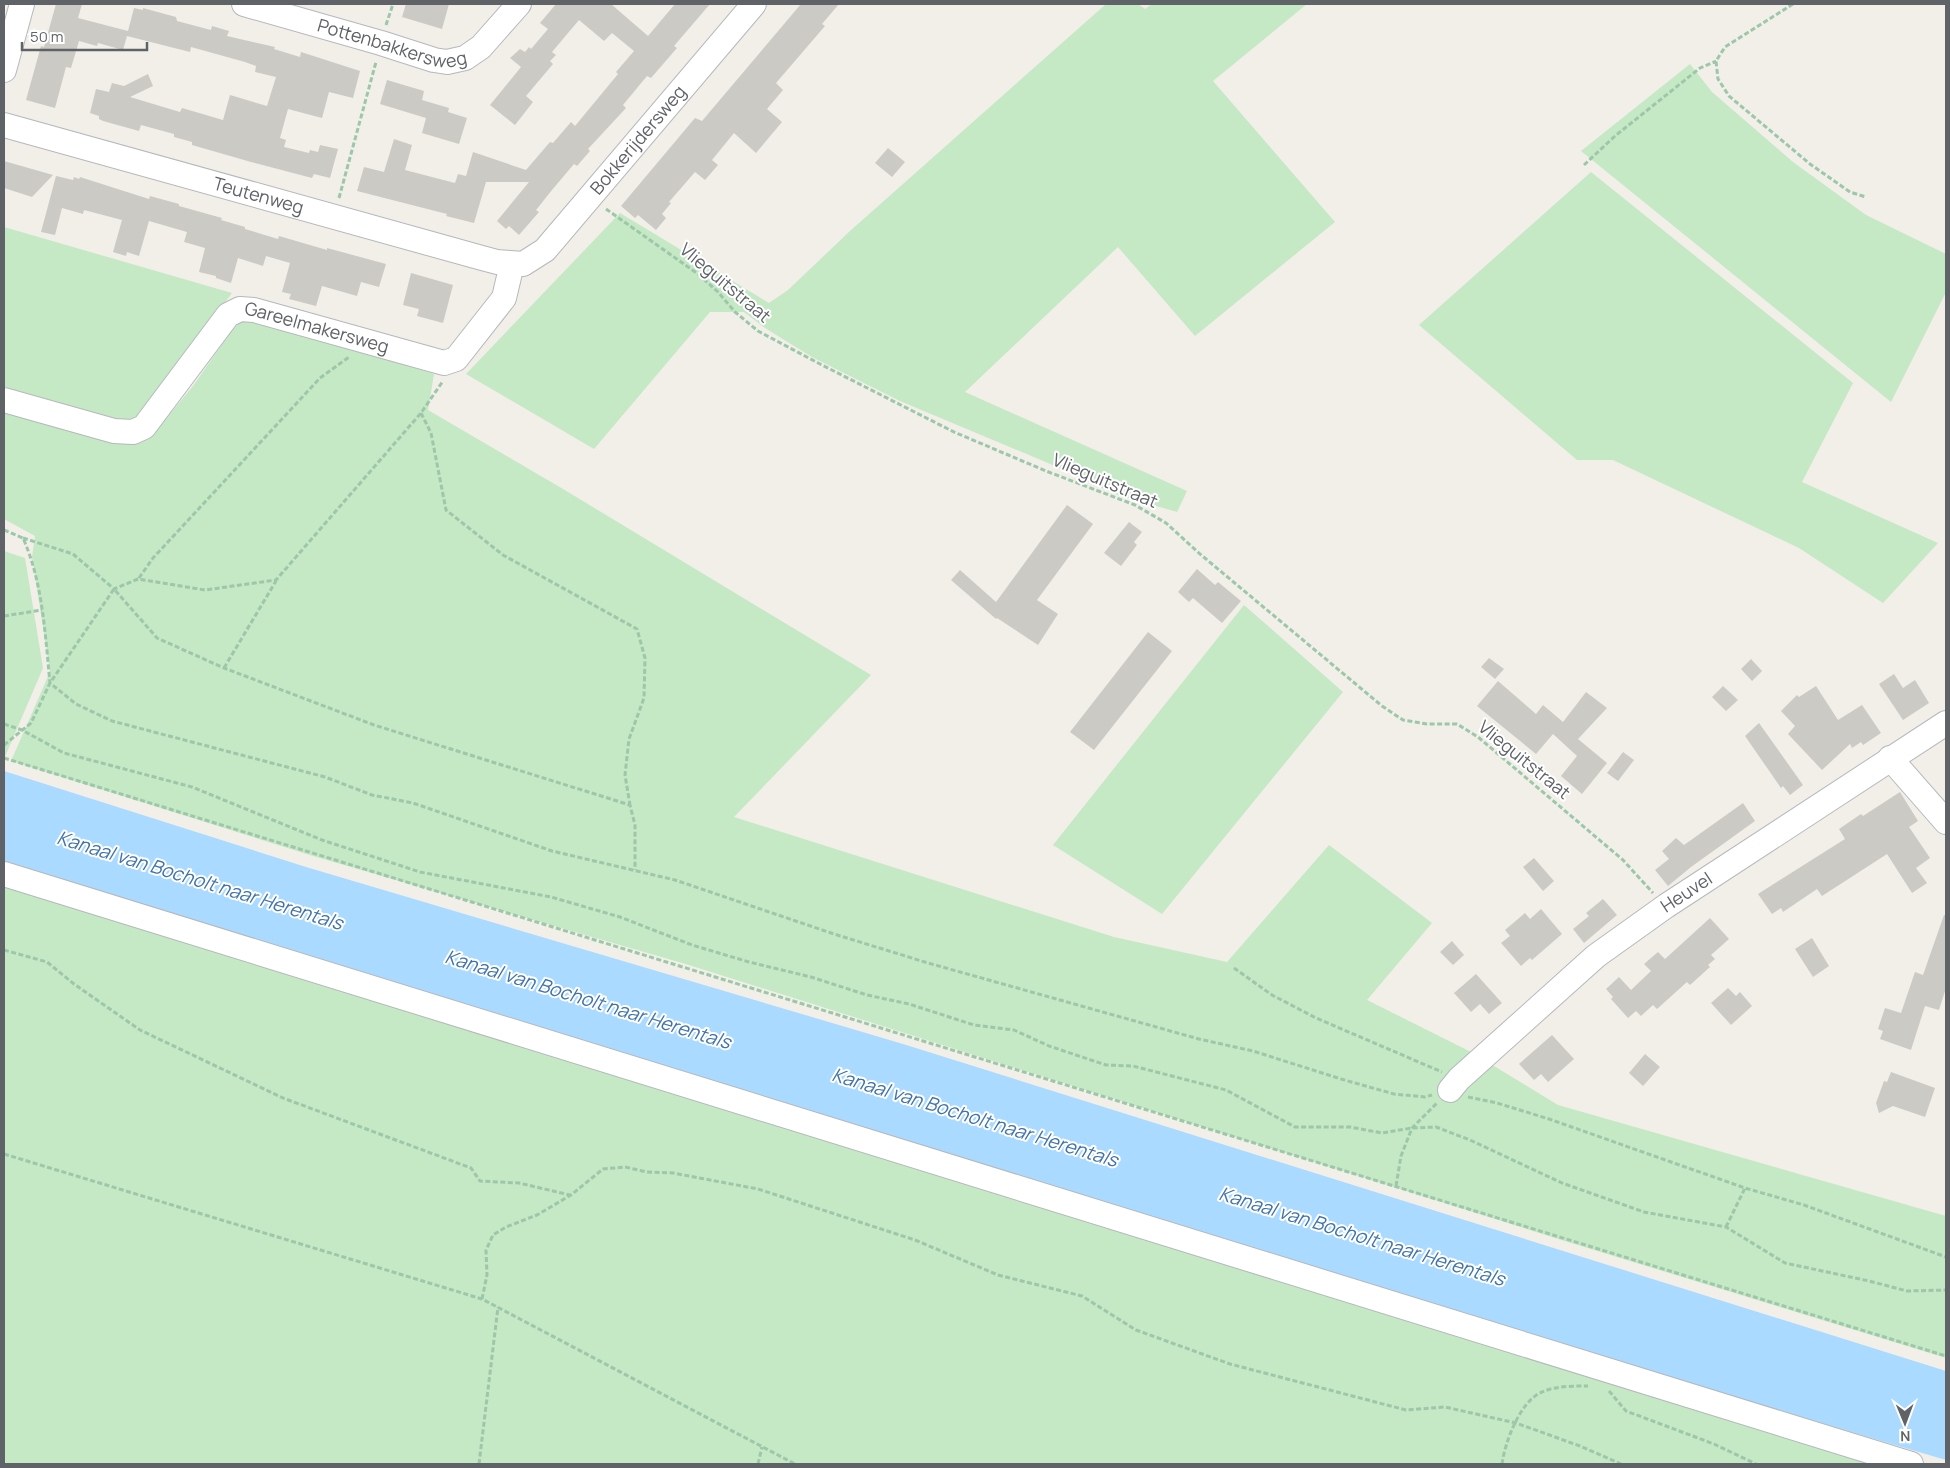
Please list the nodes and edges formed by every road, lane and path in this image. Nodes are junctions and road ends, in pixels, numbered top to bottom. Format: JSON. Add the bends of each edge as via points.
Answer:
{"nodes":[{"id":1,"x":22,"y":4,"type":"edge"},
{"id":2,"x":244,"y":4,"type":"edge"},
{"id":3,"x":393,"y":4,"type":"edge"},
{"id":4,"x":519,"y":4,"type":"edge"},
{"id":5,"x":754,"y":4,"type":"edge"},
{"id":6,"x":1793,"y":4,"type":"edge"},
{"id":7,"x":381,"y":43,"type":"junction"},
{"id":8,"x":1716,"y":61,"type":"junction"},
{"id":9,"x":4,"y":70,"type":"edge"},
{"id":10,"x":4,"y":125,"type":"edge"},
{"id":11,"x":1584,"y":165,"type":"dead end"},
{"id":12,"x":1866,"y":197,"type":"dead end"},
{"id":13,"x":590,"y":198,"type":"junction"},
{"id":14,"x":334,"y":217,"type":"junction"},
{"id":15,"x":512,"y":264,"type":"junction"},
{"id":16,"x":370,"y":343,"type":"junction"},
{"id":17,"x":456,"y":359,"type":"junction"},
{"id":18,"x":4,"y":400,"type":"edge"},
{"id":19,"x":421,"y":413,"type":"junction"},
{"id":20,"x":4,"y":530,"type":"edge"},
{"id":21,"x":23,"y":538,"type":"junction"},
{"id":22,"x":138,"y":579,"type":"junction"},
{"id":23,"x":276,"y":580,"type":"junction"},
{"id":24,"x":114,"y":589,"type":"junction"},
{"id":25,"x":42,"y":610,"type":"junction"},
{"id":26,"x":4,"y":616,"type":"edge"},
{"id":27,"x":224,"y":668,"type":"junction"},
{"id":28,"x":50,"y":683,"type":"junction"},
{"id":29,"x":1946,"y":723,"type":"edge"},
{"id":30,"x":4,"y":724,"type":"edge"},
{"id":31,"x":22,"y":730,"type":"junction"},
{"id":32,"x":4,"y":744,"type":"edge"},
{"id":33,"x":4,"y":758,"type":"edge"},
{"id":34,"x":1890,"y":758,"type":"junction"},
{"id":35,"x":630,"y":805,"type":"junction"},
{"id":36,"x":1946,"y":822,"type":"edge"},
{"id":37,"x":635,"y":870,"type":"junction"},
{"id":38,"x":4,"y":874,"type":"edge"},
{"id":39,"x":1666,"y":906,"type":"junction"},
{"id":40,"x":4,"y":950,"type":"edge"},
{"id":41,"x":1234,"y":968,"type":"dead end"},
{"id":42,"x":1454,"y":1084,"type":"junction"},
{"id":43,"x":1412,"y":1128,"type":"junction"},
{"id":44,"x":4,"y":1154,"type":"edge"},
{"id":45,"x":1396,"y":1186,"type":"junction"},
{"id":46,"x":1745,"y":1188,"type":"junction"},
{"id":47,"x":571,"y":1195,"type":"junction"},
{"id":48,"x":1726,"y":1227,"type":"junction"},
{"id":49,"x":1946,"y":1257,"type":"edge"},
{"id":50,"x":1946,"y":1290,"type":"edge"},
{"id":51,"x":482,"y":1299,"type":"junction"},
{"id":52,"x":498,"y":1307,"type":"junction"},
{"id":53,"x":1946,"y":1356,"type":"edge"},
{"id":54,"x":1595,"y":1385,"type":"dead end"},
{"id":55,"x":1604,"y":1385,"type":"dead end"},
{"id":56,"x":1516,"y":1423,"type":"junction"},
{"id":57,"x":762,"y":1447,"type":"junction"},
{"id":58,"x":478,"y":1464,"type":"edge"},
{"id":59,"x":758,"y":1464,"type":"edge"},
{"id":60,"x":795,"y":1464,"type":"edge"},
{"id":61,"x":1502,"y":1464,"type":"edge"},
{"id":62,"x":1621,"y":1464,"type":"edge"},
{"id":63,"x":1756,"y":1464,"type":"edge"},
{"id":64,"x":1911,"y":1464,"type":"edge"}],
"edges":[{"from":1,"to":9,"type":"street"},
{"from":2,"to":7,"type":"street","name":"Pottenbakkersweg"},
{"from":3,"to":7,"type":"path"},
{"from":4,"to":7,"type":"street","name":"Pottenbakkersweg","via":[[481,47],[457,62],[434,60]]},
{"from":5,"to":13,"type":"street","name":"Bokkerijdersweg"},
{"from":6,"to":8,"type":"path","via":[[1725,48]]},
{"from":7,"to":14,"type":"path"},
{"from":8,"to":11,"type":"path","via":[[1700,68]]},
{"from":8,"to":12,"type":"path","via":[[1718,79],[1729,96],[1810,164],[1850,192]]},
{"from":10,"to":14,"type":"street","name":"Teutenweg"},
{"from":13,"to":15,"type":"street","name":"Bokkerijdersweg","via":[[545,250],[523,264]]},
{"from":13,"to":39,"type":"path","name":"Vlieguitstraat","via":[[698,274],[758,331],[954,432],[1135,505],[1166,523],[1382,706],[1403,720],[1457,724],[1478,737],[1623,860]]},
{"from":14,"to":15,"type":"street","name":"Teutenweg"},
{"from":15,"to":17,"type":"street","via":[[504,298]]},
{"from":16,"to":17,"type":"street","name":"Gareelmakersweg","via":[[444,363]]},
{"from":16,"to":18,"type":"street","name":"Gareelmakersweg","via":[[254,310],[240,309],[228,315],[144,427],[133,432],[114,431]]},
{"from":16,"to":22,"type":"path","via":[[320,378],[153,558]]},
{"from":17,"to":19,"type":"path"},
{"from":19,"to":23,"type":"path"},
{"from":19,"to":35,"type":"path","via":[[431,433],[446,510],[503,556],[637,629],[645,658],[644,698],[630,739],[625,775]]},
{"from":20,"to":21,"type":"path"},
{"from":21,"to":24,"type":"path","via":[[73,554]]},
{"from":21,"to":25,"type":"path","via":[[32,560]]},
{"from":22,"to":23,"type":"path","via":[[205,590]]},
{"from":22,"to":24,"type":"path"},
{"from":23,"to":27,"type":"path"},
{"from":24,"to":27,"type":"path","via":[[156,638]]},
{"from":24,"to":28,"type":"path"},
{"from":25,"to":26,"type":"path"},
{"from":25,"to":28,"type":"path"},
{"from":27,"to":35,"type":"path","via":[[374,725]]},
{"from":28,"to":31,"type":"path","via":[[31,723]]},
{"from":28,"to":37,"type":"path","via":[[76,704],[112,720],[325,777],[372,795],[413,803],[552,851]]},
{"from":29,"to":34,"type":"street","name":"Heuvel"},
{"from":30,"to":31,"type":"path"},
{"from":31,"to":32,"type":"path"},
{"from":31,"to":43,"type":"path","via":[[64,753],[192,787],[322,840],[420,872],[551,897],[620,917],[692,945],[749,962],[909,1004],[974,1025],[1014,1030],[1049,1046],[1106,1065],[1133,1066],[1226,1090],[1295,1127],[1350,1127],[1382,1134]]},
{"from":33,"to":45,"type":"path"},
{"from":34,"to":36,"type":"street"},
{"from":34,"to":39,"type":"street","name":"Heuvel"},
{"from":35,"to":37,"type":"path","via":[[635,825]]},
{"from":37,"to":42,"type":"path","via":[[675,880],[928,963],[1394,1094],[1425,1097]]},
{"from":38,"to":64,"type":"street"},
{"from":39,"to":42,"type":"street","name":"Heuvel","via":[[1596,956]]},
{"from":40,"to":47,"type":"path","via":[[47,962],[140,1030],[283,1098],[470,1168],[480,1181],[519,1184]]},
{"from":41,"to":42,"type":"path","via":[[1272,995]]},
{"from":42,"to":43,"type":"path"},
{"from":42,"to":46,"type":"path","via":[[1474,1099],[1540,1117]]},
{"from":43,"to":45,"type":"path","via":[[1401,1156]]},
{"from":43,"to":48,"type":"path","via":[[1436,1127],[1562,1183],[1644,1212]]},
{"from":44,"to":51,"type":"path"},
{"from":45,"to":53,"type":"path"},
{"from":46,"to":48,"type":"path"},
{"from":46,"to":49,"type":"path","via":[[1804,1205]]},
{"from":47,"to":51,"type":"path","via":[[493,1235],[486,1250],[487,1275]]},
{"from":47,"to":56,"type":"path","via":[[603,1169],[625,1167],[758,1189],[915,1240],[998,1275],[1082,1296],[1136,1330],[1230,1364],[1406,1410],[1445,1407]]},
{"from":48,"to":50,"type":"path","via":[[1785,1263],[1907,1291]]},
{"from":51,"to":52,"type":"path"},
{"from":52,"to":57,"type":"path"},
{"from":52,"to":58,"type":"path"},
{"from":54,"to":56,"type":"path","via":[[1541,1392],[1525,1405]]},
{"from":55,"to":63,"type":"path","via":[[1626,1411],[1714,1444]]},
{"from":56,"to":61,"type":"path","via":[[1504,1450]]},
{"from":56,"to":62,"type":"path"},
{"from":57,"to":59,"type":"path"},
{"from":57,"to":60,"type":"path"}]}
